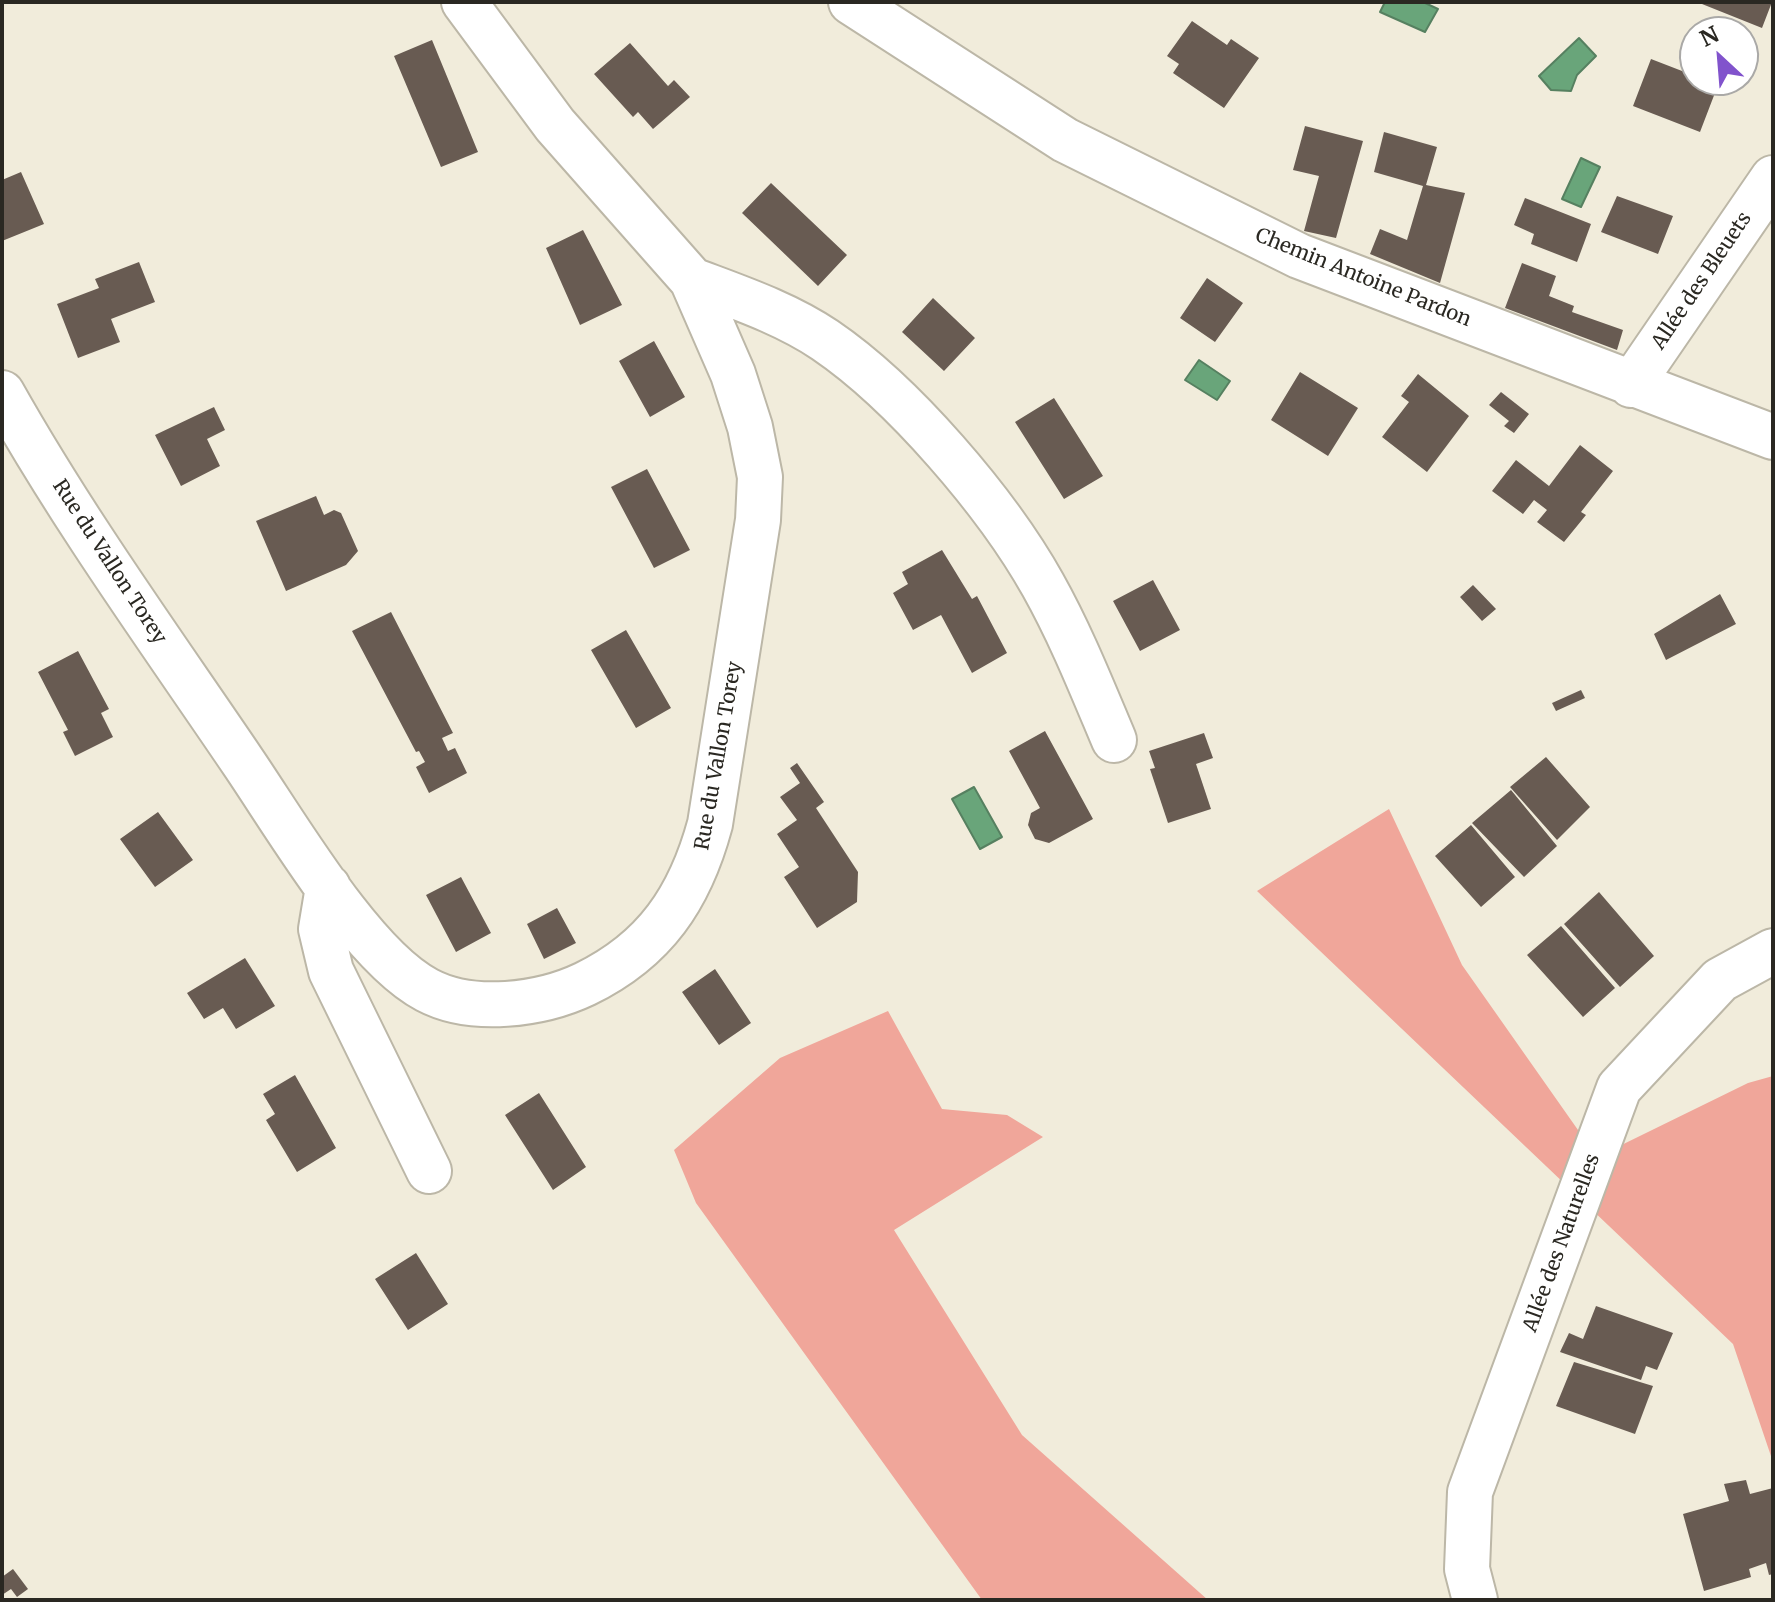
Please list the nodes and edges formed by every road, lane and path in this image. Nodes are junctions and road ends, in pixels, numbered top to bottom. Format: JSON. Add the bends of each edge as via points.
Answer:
{"nodes":[{"id":1,"x":464,"y":2,"type":"edge"},
{"id":2,"x":851,"y":2,"type":"edge"},
{"id":3,"x":1773,"y":178,"type":"edge"},
{"id":4,"x":692,"y":280,"type":"junction"},
{"id":5,"x":1631,"y":385,"type":"junction"},
{"id":6,"x":2,"y":393,"type":"edge"},
{"id":7,"x":1773,"y":437,"type":"edge"},
{"id":8,"x":1114,"y":740,"type":"dead end"},
{"id":9,"x":328,"y":887,"type":"junction"},
{"id":10,"x":1773,"y":951,"type":"edge"},
{"id":11,"x":429,"y":1171,"type":"dead end"},
{"id":12,"x":1475,"y":1600,"type":"edge"}],
"edges":[{"from":1,"to":4,"type":"street","name":"Rue du Vallon Torey","via":[[555,125]]},
{"from":2,"to":5,"type":"street","name":"Chemin Antoine Pardon","via":[[1065,140],[1299,256]]},
{"from":3,"to":5,"type":"street","name":"Allée des Bleuets"},
{"from":4,"to":8,"type":"street","name":"Rue du Vallon Torey","via":[[759,305],[825,340],[896,400],[947,455],[1042,583]]},
{"from":4,"to":9,"type":"street","name":"Rue du Vallon Torey","via":[[733,374],[760,477],[758,520],[710,824],[698,868],[677,907],[644,945],[565,994],[481,1004],[429,991],[389,963]]},
{"from":5,"to":7,"type":"street","name":"Chemin Antoine Pardon"},
{"from":6,"to":9,"type":"street","name":"Rue du Vallon Torey","via":[[92,540]]},
{"from":9,"to":11,"type":"street","via":[[321,929],[331,971]]},
{"from":10,"to":12,"type":"street","name":"Allée des Naturelles","via":[[1720,980],[1619,1088],[1470,1492],[1467,1569]]}]}
